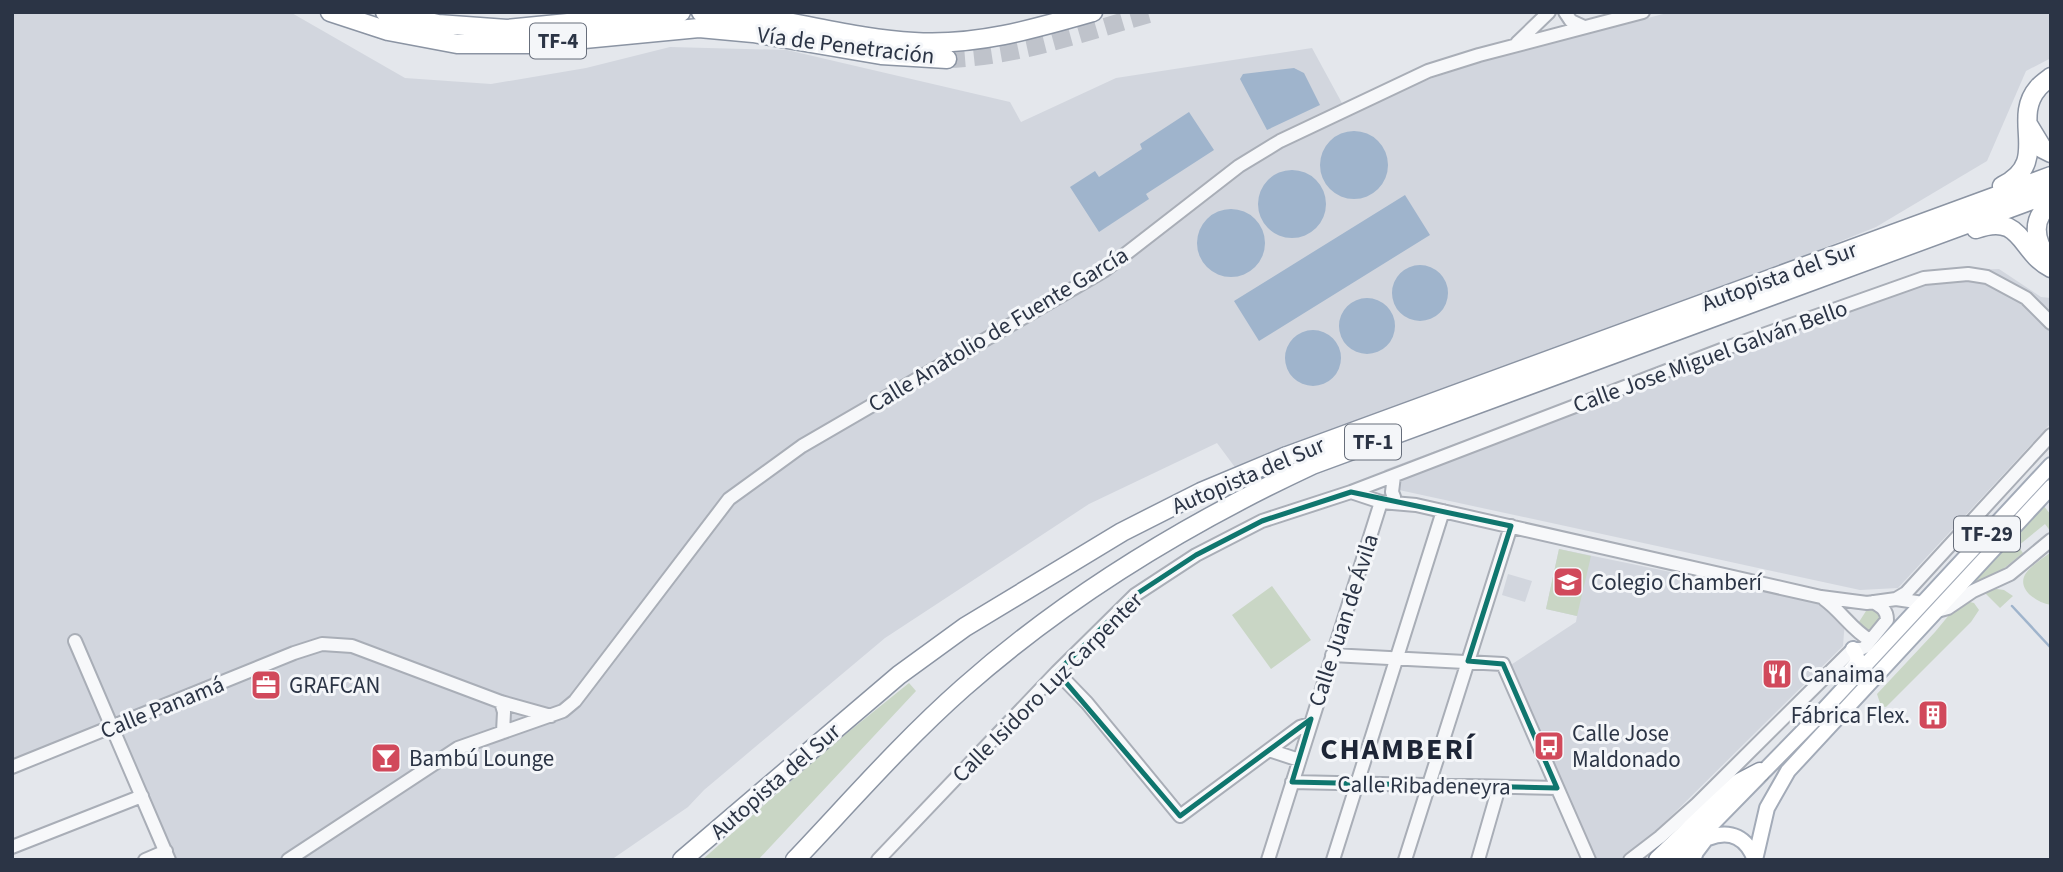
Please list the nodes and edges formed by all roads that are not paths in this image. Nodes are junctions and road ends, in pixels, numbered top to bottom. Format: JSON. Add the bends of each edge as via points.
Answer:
{"nodes":[{"id":1,"x":330,"y":12,"type":"edge"},
{"id":2,"x":385,"y":12,"type":"edge"},
{"id":3,"x":681,"y":12,"type":"edge"},
{"id":4,"x":701,"y":12,"type":"edge"},
{"id":5,"x":1093,"y":12,"type":"edge"},
{"id":6,"x":1549,"y":12,"type":"edge"},
{"id":7,"x":1563,"y":12,"type":"edge"},
{"id":8,"x":1643,"y":12,"type":"edge"},
{"id":9,"x":1585,"y":27,"type":"junction"},
{"id":10,"x":791,"y":32,"type":"junction"},
{"id":11,"x":1554,"y":35,"type":"junction"},
{"id":12,"x":1514,"y":46,"type":"junction"},
{"id":13,"x":947,"y":58,"type":"tunnel mouth"},
{"id":14,"x":2051,"y":77,"type":"edge"},
{"id":15,"x":2029,"y":126,"type":"junction"},
{"id":16,"x":2051,"y":152,"type":"edge"},
{"id":17,"x":2051,"y":176,"type":"edge"},
{"id":18,"x":2051,"y":193,"type":"edge"},
{"id":19,"x":2051,"y":204,"type":"edge"},
{"id":20,"x":1958,"y":210,"type":"junction"},
{"id":21,"x":1949,"y":230,"type":"junction"},
{"id":22,"x":2051,"y":266,"type":"edge"},
{"id":23,"x":2051,"y":323,"type":"edge"},
{"id":24,"x":2051,"y":435,"type":"edge"},
{"id":25,"x":2051,"y":465,"type":"edge"},
{"id":26,"x":1394,"y":476,"type":"junction"},
{"id":27,"x":1357,"y":489,"type":"junction"},
{"id":28,"x":2049,"y":494,"type":"edge"},
{"id":29,"x":1387,"y":499,"type":"junction"},
{"id":30,"x":1443,"y":511,"type":"junction"},
{"id":31,"x":1511,"y":526,"type":"junction"},
{"id":32,"x":2051,"y":540,"type":"edge"},
{"id":33,"x":1821,"y":597,"type":"junction"},
{"id":34,"x":1896,"y":599,"type":"junction"},
{"id":35,"x":1870,"y":603,"type":"junction"},
{"id":36,"x":1923,"y":603,"type":"junction"},
{"id":37,"x":1937,"y":611,"type":"junction"},
{"id":38,"x":1854,"y":627,"type":"junction"},
{"id":39,"x":1870,"y":640,"type":"junction"},
{"id":40,"x":75,"y":641,"type":"dead end"},
{"id":41,"x":1853,"y":649,"type":"junction"},
{"id":42,"x":1332,"y":655,"type":"junction"},
{"id":43,"x":1396,"y":658,"type":"junction"},
{"id":44,"x":1468,"y":661,"type":"junction"},
{"id":45,"x":1057,"y":671,"type":"junction"},
{"id":46,"x":501,"y":702,"type":"junction"},
{"id":47,"x":1819,"y":715,"type":"junction"},
{"id":48,"x":551,"y":716,"type":"junction"},
{"id":49,"x":1310,"y":724,"type":"junction"},
{"id":50,"x":113,"y":726,"type":"junction"},
{"id":51,"x":503,"y":732,"type":"junction"},
{"id":52,"x":1269,"y":750,"type":"junction"},
{"id":53,"x":1299,"y":760,"type":"junction"},
{"id":54,"x":12,"y":767,"type":"edge"},
{"id":55,"x":1760,"y":772,"type":"junction"},
{"id":56,"x":1292,"y":782,"type":"junction"},
{"id":57,"x":1356,"y":784,"type":"junction"},
{"id":58,"x":1429,"y":786,"type":"junction"},
{"id":59,"x":1499,"y":787,"type":"junction"},
{"id":60,"x":1557,"y":788,"type":"junction"},
{"id":61,"x":142,"y":796,"type":"junction"},
{"id":62,"x":1708,"y":838,"type":"junction"},
{"id":63,"x":12,"y":847,"type":"edge"},
{"id":64,"x":168,"y":856,"type":"edge"},
{"id":65,"x":1692,"y":857,"type":"edge"},
{"id":66,"x":145,"y":860,"type":"edge"},
{"id":67,"x":288,"y":860,"type":"edge"},
{"id":68,"x":682,"y":860,"type":"edge"},
{"id":69,"x":795,"y":860,"type":"edge"},
{"id":70,"x":878,"y":860,"type":"edge"},
{"id":71,"x":1268,"y":860,"type":"edge"},
{"id":72,"x":1333,"y":860,"type":"edge"},
{"id":73,"x":1405,"y":860,"type":"edge"},
{"id":74,"x":1478,"y":860,"type":"edge"},
{"id":75,"x":1589,"y":860,"type":"edge"},
{"id":76,"x":1630,"y":860,"type":"edge"},
{"id":77,"x":1658,"y":860,"type":"edge"},
{"id":78,"x":1677,"y":860,"type":"edge"},
{"id":79,"x":1755,"y":860,"type":"edge"}],
"edges":[{"from":1,"to":10,"type":"highway","name":"Vía de Penetración","number":"TF-4","via":[[413,37],[486,46],[699,28]]},
{"from":2,"to":3,"type":"highway","number":"TF-4","via":[[439,24],[507,29]]},
{"from":4,"to":10,"type":"highway","name":"Vía de Penetración","number":"TF-4","via":[[748,16]]},
{"from":5,"to":10,"type":"highway","name":"Vía de Penetración","number":"TF-4","via":[[1011,35],[940,42]]},
{"from":6,"to":11,"type":"street","via":[[1547,23]]},
{"from":6,"to":12,"type":"street"},
{"from":7,"to":9,"type":"street"},
{"from":7,"to":11,"type":"street"},
{"from":8,"to":9,"type":"street","name":"Calle Anatolio de Fuente García"},
{"from":9,"to":11,"type":"street","name":"Calle Anatolio de Fuente García"},
{"from":10,"to":13,"type":"highway","name":"Vía de Penetración","number":"TF-4","via":[[881,55]]},
{"from":11,"to":12,"type":"street","name":"Calle Anatolio de Fuente García"},
{"from":12,"to":48,"type":"street","name":"Calle Anatolio de Fuente García","via":[[1428,71],[1280,141],[1239,166],[1104,270],[793,453],[729,499],[575,701]]},
{"from":14,"to":15,"type":"highway","via":[[2030,101]]},
{"from":15,"to":16,"type":"highway","via":[[2043,149]]},
{"from":15,"to":20,"type":"highway","via":[[2028,159],[2019,176],[1965,200]]},
{"from":17,"to":20,"type":"highway","name":"Autopista del Sur","number":"TF-1"},
{"from":18,"to":21,"type":"highway","name":"Autopista del Sur","number":"TF-1"},
{"from":19,"to":22,"type":"highway","via":[[2042,211],[2036,228]]},
{"from":20,"to":68,"type":"highway","name":"Autopista del Sur","number":"TF-1","via":[[1200,492],[1122,532],[965,627],[899,675]]},
{"from":21,"to":22,"type":"highway","via":[[1964,234],[1986,226],[2009,227],[2042,264]]},
{"from":21,"to":69,"type":"highway","name":"Autopista del Sur","number":"TF-1","via":[[1312,465],[1208,517],[1052,615],[964,687],[920,727]]},
{"from":23,"to":26,"type":"street","name":"Calle Jose Miguel Galván Bello","via":[[2026,298],[1987,277],[1924,278],[1729,347]]},
{"from":24,"to":34,"type":"street"},
{"from":25,"to":36,"type":"main road","number":"TF-29"},
{"from":26,"to":27,"type":"street","name":"Calle Jose Miguel Galván Bello"},
{"from":26,"to":29,"type":"street","name":"Calle Juan de Ávila"},
{"from":27,"to":29,"type":"street"},
{"from":27,"to":45,"type":"street","name":"Calle Isidoro Luz Carpenter","via":[[1262,521],[1196,555],[1135,595]]},
{"from":28,"to":37,"type":"main road","number":"TF-29"},
{"from":29,"to":30,"type":"street"},
{"from":29,"to":42,"type":"street","name":"Calle Juan de Ávila"},
{"from":30,"to":31,"type":"street"},
{"from":30,"to":43,"type":"street"},
{"from":31,"to":33,"type":"street"},
{"from":31,"to":44,"type":"street"},
{"from":32,"to":37,"type":"street","via":[[2010,574]]},
{"from":33,"to":35,"type":"street"},
{"from":33,"to":38,"type":"street"},
{"from":34,"to":35,"type":"street"},
{"from":34,"to":36,"type":"street"},
{"from":35,"to":38,"type":"street","via":[[1855,618]]},
{"from":35,"to":39,"type":"street","via":[[1887,614]]},
{"from":36,"to":47,"type":"main road","number":"TF-29"},
{"from":37,"to":79,"type":"main road","number":"TF-29","via":[[1788,771],[1767,808]]},
{"from":38,"to":39,"type":"street"},
{"from":38,"to":41,"type":"street"},
{"from":39,"to":41,"type":"street","via":[[1861,649]]},
{"from":40,"to":50,"type":"street"},
{"from":41,"to":47,"type":"main road","via":[[1858,664],[1828,694]]},
{"from":41,"to":76,"type":"street","via":[[1697,804]]},
{"from":42,"to":43,"type":"street"},
{"from":42,"to":49,"type":"street","name":"Calle Juan de Ávila"},
{"from":43,"to":44,"type":"street"},
{"from":43,"to":57,"type":"street"},
{"from":44,"to":58,"type":"street"},
{"from":44,"to":60,"type":"street","via":[[1503,664]]},
{"from":45,"to":52,"type":"street","via":[[1180,816]]},
{"from":45,"to":70,"type":"street","name":"Calle Isidoro Luz Carpenter"},
{"from":46,"to":48,"type":"street","name":"Calle Panamá"},
{"from":46,"to":50,"type":"street","name":"Calle Panamá","via":[[352,646],[322,644]]},
{"from":46,"to":51,"type":"street"},
{"from":47,"to":55,"type":"main road","number":"TF-29"},
{"from":48,"to":51,"type":"street","name":"Calle Anatolio de Fuente García"},
{"from":49,"to":52,"type":"street"},
{"from":49,"to":53,"type":"street","name":"Calle Juan de Ávila"},
{"from":50,"to":54,"type":"street","name":"Calle Panamá"},
{"from":50,"to":61,"type":"street"},
{"from":51,"to":67,"type":"street","name":"Calle Anatolio de Fuente García","via":[[458,748]]},
{"from":52,"to":53,"type":"street"},
{"from":53,"to":56,"type":"street","name":"Calle Juan de Ávila"},
{"from":55,"to":62,"type":"main road","number":"TF-29","via":[[1750,794]]},
{"from":55,"to":77,"type":"highway","via":[[1739,783]]},
{"from":55,"to":78,"type":"main road","number":"TF-29"},
{"from":56,"to":57,"type":"street","name":"Calle Ribadeneyra"},
{"from":56,"to":71,"type":"street","name":"Calle Juan de Ávila"},
{"from":57,"to":58,"type":"street","name":"Calle Ribadeneyra"},
{"from":57,"to":72,"type":"street"},
{"from":58,"to":59,"type":"street","name":"Calle Ribadeneyra"},
{"from":58,"to":73,"type":"street"},
{"from":59,"to":60,"type":"street","name":"Calle Ribadeneyra"},
{"from":59,"to":74,"type":"street"},
{"from":60,"to":75,"type":"street"},
{"from":61,"to":63,"type":"street"},
{"from":61,"to":64,"type":"street"},
{"from":62,"to":65,"type":"main road","number":"TF-29"},
{"from":62,"to":79,"type":"main road","number":"TF-29","via":[[1722,834],[1738,837],[1751,848]]},
{"from":64,"to":66,"type":"street"}]}
